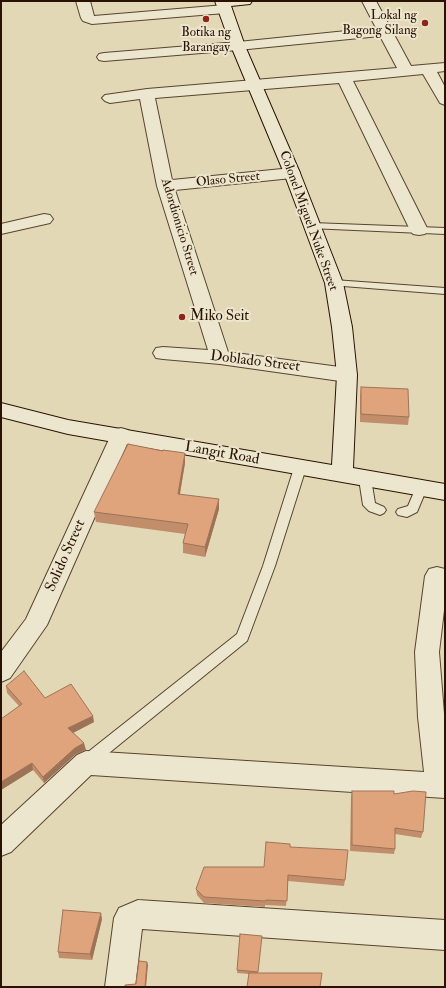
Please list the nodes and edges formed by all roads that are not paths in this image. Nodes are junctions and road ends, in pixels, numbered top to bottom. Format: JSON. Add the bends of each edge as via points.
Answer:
{"nodes":[{"id":1,"x":83,"y":1,"type":"edge"},
{"id":2,"x":245,"y":1,"type":"edge"},
{"id":3,"x":369,"y":1,"type":"edge"},
{"id":4,"x":224,"y":4,"type":"edge"},
{"id":5,"x":384,"y":31,"type":"junction"},
{"id":6,"x":238,"y":46,"type":"junction"},
{"id":7,"x":104,"y":57,"type":"dead end"},
{"id":8,"x":445,"y":67,"type":"edge"},
{"id":9,"x":427,"y":68,"type":"junction"},
{"id":10,"x":406,"y":71,"type":"junction"},
{"id":11,"x":344,"y":78,"type":"junction"},
{"id":12,"x":255,"y":85,"type":"junction"},
{"id":13,"x":147,"y":94,"type":"junction"},
{"id":14,"x":110,"y":98,"type":"dead end"},
{"id":15,"x":445,"y":100,"type":"edge"},
{"id":16,"x":292,"y":173,"type":"junction"},
{"id":17,"x":165,"y":186,"type":"junction"},
{"id":18,"x":44,"y":219,"type":"dead end"},
{"id":19,"x":312,"y":226,"type":"junction"},
{"id":20,"x":1,"y":229,"type":"edge"},
{"id":21,"x":419,"y":230,"type":"junction"},
{"id":22,"x":445,"y":230,"type":"edge"},
{"id":23,"x":334,"y":283,"type":"junction"},
{"id":24,"x":445,"y":291,"type":"edge"},
{"id":25,"x":163,"y":353,"type":"dead end"},
{"id":26,"x":220,"y":357,"type":"junction"},
{"id":27,"x":347,"y":375,"type":"junction"},
{"id":28,"x":1,"y":410,"type":"edge"},
{"id":29,"x":121,"y":435,"type":"junction"},
{"id":30,"x":300,"y":468,"type":"junction"},
{"id":31,"x":342,"y":475,"type":"junction"},
{"id":32,"x":365,"y":479,"type":"junction"},
{"id":33,"x":421,"y":488,"type":"junction"},
{"id":34,"x":445,"y":492,"type":"edge"},
{"id":35,"x":380,"y":510,"type":"dead end"},
{"id":36,"x":402,"y":512,"type":"dead end"},
{"id":37,"x":437,"y":576,"type":"dead end"},
{"id":38,"x":1,"y":671,"type":"edge"},
{"id":39,"x":86,"y":763,"type":"junction"},
{"id":40,"x":442,"y":786,"type":"edge"},
{"id":41,"x":1,"y":843,"type":"edge"},
{"id":42,"x":445,"y":935,"type":"edge"},
{"id":43,"x":120,"y":987,"type":"edge"}],
"edges":[{"from":1,"to":4,"type":"street","via":[[88,18],[92,20]]},
{"from":2,"to":4,"type":"street"},
{"from":3,"to":5,"type":"street"},
{"from":4,"to":6,"type":"street","name":"Colonel Miguel Nuke Street"},
{"from":5,"to":6,"type":"street"},
{"from":5,"to":10,"type":"street"},
{"from":6,"to":7,"type":"street"},
{"from":6,"to":12,"type":"street","name":"Colonel Miguel Nuke Street"},
{"from":8,"to":9,"type":"street"},
{"from":9,"to":10,"type":"street"},
{"from":9,"to":15,"type":"street"},
{"from":10,"to":11,"type":"street"},
{"from":11,"to":12,"type":"street"},
{"from":11,"to":21,"type":"street"},
{"from":12,"to":13,"type":"street"},
{"from":12,"to":16,"type":"street","name":"Colonel Miguel Nuke Street"},
{"from":13,"to":14,"type":"street"},
{"from":13,"to":17,"type":"street","name":"Adordionicio Street"},
{"from":16,"to":17,"type":"street","name":"Olaso Street"},
{"from":16,"to":19,"type":"street","name":"Colonel Miguel Nuke Street"},
{"from":17,"to":26,"type":"street","name":"Adordionicio Street"},
{"from":18,"to":20,"type":"street"},
{"from":19,"to":21,"type":"lane"},
{"from":19,"to":23,"type":"street","name":"Colonel Miguel Nuke Street"},
{"from":21,"to":22,"type":"lane"},
{"from":23,"to":24,"type":"lane"},
{"from":23,"to":27,"type":"street","name":"Colonel Miguel Nuke Street"},
{"from":25,"to":26,"type":"street","name":"Doblado Street"},
{"from":26,"to":27,"type":"street","name":"Doblado Street"},
{"from":27,"to":31,"type":"street","name":"Colonel Miguel Nuke Street"},
{"from":28,"to":29,"type":"street","name":"Langit Road","via":[[68,427]]},
{"from":29,"to":30,"type":"street","name":"Langit Road"},
{"from":29,"to":38,"type":"street","name":"Solido Street","via":[[35,625]]},
{"from":30,"to":31,"type":"street","name":"Langit Road"},
{"from":30,"to":39,"type":"lane","via":[[269,566],[242,637]]},
{"from":31,"to":32,"type":"street","name":"Langit Road"},
{"from":32,"to":33,"type":"street","name":"Langit Road"},
{"from":32,"to":35,"type":"lane","via":[[369,505]]},
{"from":33,"to":34,"type":"street","name":"Langit Road"},
{"from":33,"to":36,"type":"lane","via":[[413,509]]},
{"from":37,"to":40,"type":"street","via":[[427,652],[431,717]]},
{"from":39,"to":40,"type":"street"},
{"from":39,"to":41,"type":"street"},
{"from":42,"to":43,"type":"street","via":[[138,914],[129,918]]}]}
